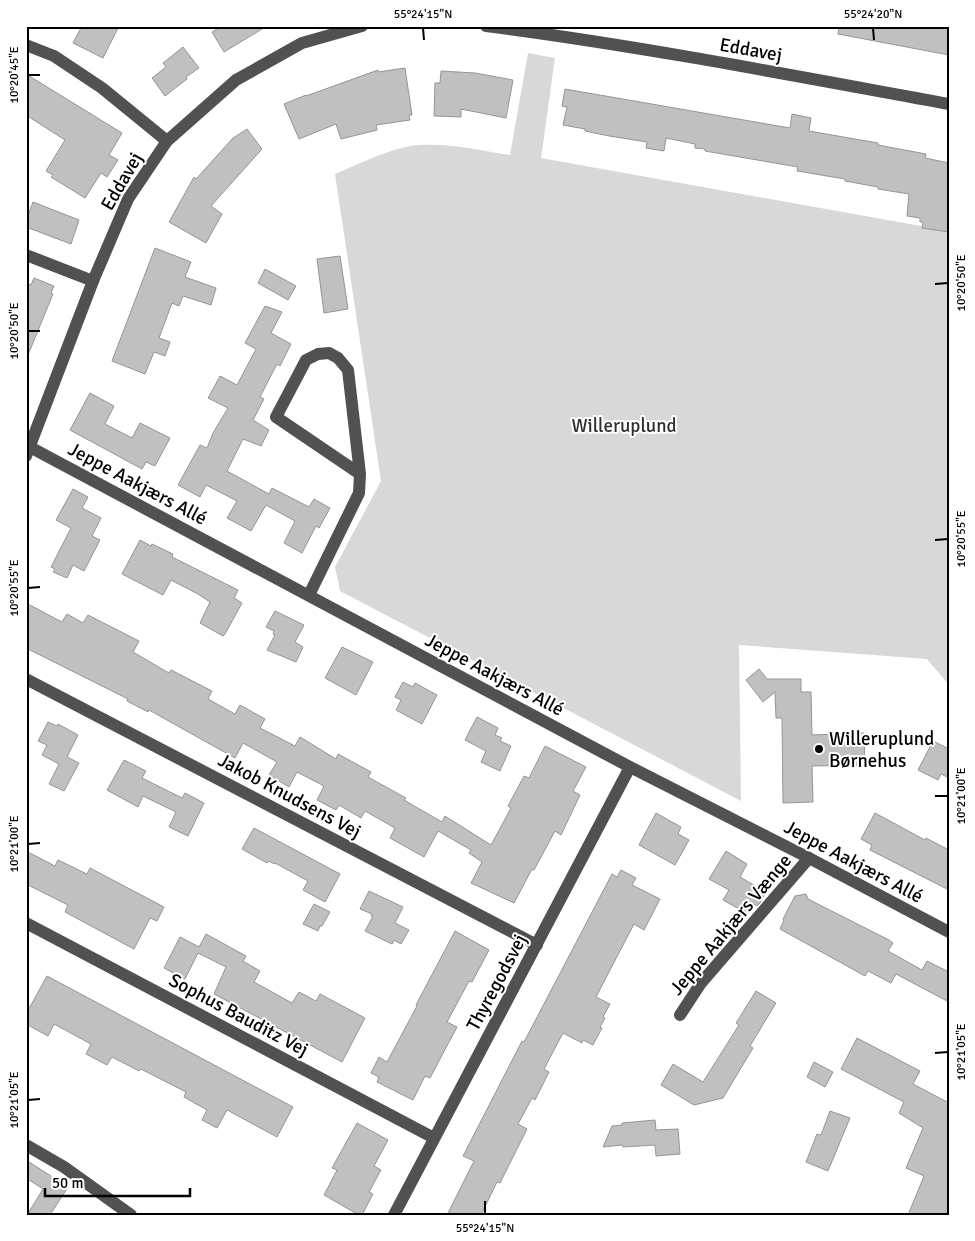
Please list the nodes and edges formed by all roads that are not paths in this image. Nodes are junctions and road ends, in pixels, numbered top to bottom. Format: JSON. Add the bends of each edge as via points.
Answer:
{"nodes":[{"id":1,"x":362,"y":26,"type":"edge"},
{"id":2,"x":486,"y":26,"type":"edge"},
{"id":3,"x":544,"y":30,"type":"edge"},
{"id":4,"x":26,"y":45,"type":"edge"},
{"id":5,"x":949,"y":104,"type":"edge"},
{"id":6,"x":167,"y":141,"type":"junction"},
{"id":7,"x":26,"y":255,"type":"edge"},
{"id":8,"x":94,"y":280,"type":"junction"},
{"id":9,"x":27,"y":449,"type":"edge"},
{"id":10,"x":360,"y":474,"type":"junction"},
{"id":11,"x":309,"y":595,"type":"junction"},
{"id":12,"x":26,"y":679,"type":"edge"},
{"id":13,"x":630,"y":767,"type":"junction"},
{"id":14,"x":809,"y":858,"type":"junction"},
{"id":15,"x":26,"y":923,"type":"edge"},
{"id":16,"x":949,"y":932,"type":"edge"},
{"id":17,"x":537,"y":945,"type":"junction"},
{"id":18,"x":680,"y":1015,"type":"dead end"},
{"id":19,"x":434,"y":1138,"type":"junction"},
{"id":20,"x":26,"y":1145,"type":"edge"},
{"id":21,"x":131,"y":1215,"type":"edge"},
{"id":22,"x":394,"y":1215,"type":"edge"}],
"edges":[{"from":1,"to":6,"type":"street","name":"Eddavej","via":[[302,43],[236,80]]},
{"from":2,"to":3,"type":"street","name":"Eddavej"},
{"from":3,"to":5,"type":"street","name":"Eddavej"},
{"from":4,"to":6,"type":"street","via":[[54,56],[102,88]]},
{"from":6,"to":8,"type":"street","name":"Eddavej","via":[[128,199]]},
{"from":7,"to":8,"type":"street"},
{"from":8,"to":9,"type":"street","name":"Eddavej"},
{"from":9,"to":11,"type":"street","name":"Jeppe Aakjærs Allé"},
{"from":10,"to":10,"type":"street","via":[[348,370],[329,353],[318,354],[306,360],[276,418]]},
{"from":10,"to":11,"type":"street","via":[[359,493]]},
{"from":11,"to":13,"type":"street","name":"Jeppe Aakjærs Allé"},
{"from":12,"to":17,"type":"street","name":"Jakob Knudsens Vej"},
{"from":13,"to":14,"type":"street","name":"Jeppe Aakjærs Allé"},
{"from":13,"to":17,"type":"street","name":"Thyregodsvej"},
{"from":14,"to":16,"type":"street","name":"Jeppe Aakjærs Allé"},
{"from":14,"to":18,"type":"street","name":"Jeppe Aakjærs Vænge","via":[[701,984]]},
{"from":15,"to":19,"type":"street","name":"Sophus Bauditz Vej"},
{"from":17,"to":19,"type":"street","name":"Thyregodsvej"},
{"from":19,"to":22,"type":"street","name":"Thyregodsvej"},
{"from":20,"to":21,"type":"street","via":[[64,1167]]}]}
